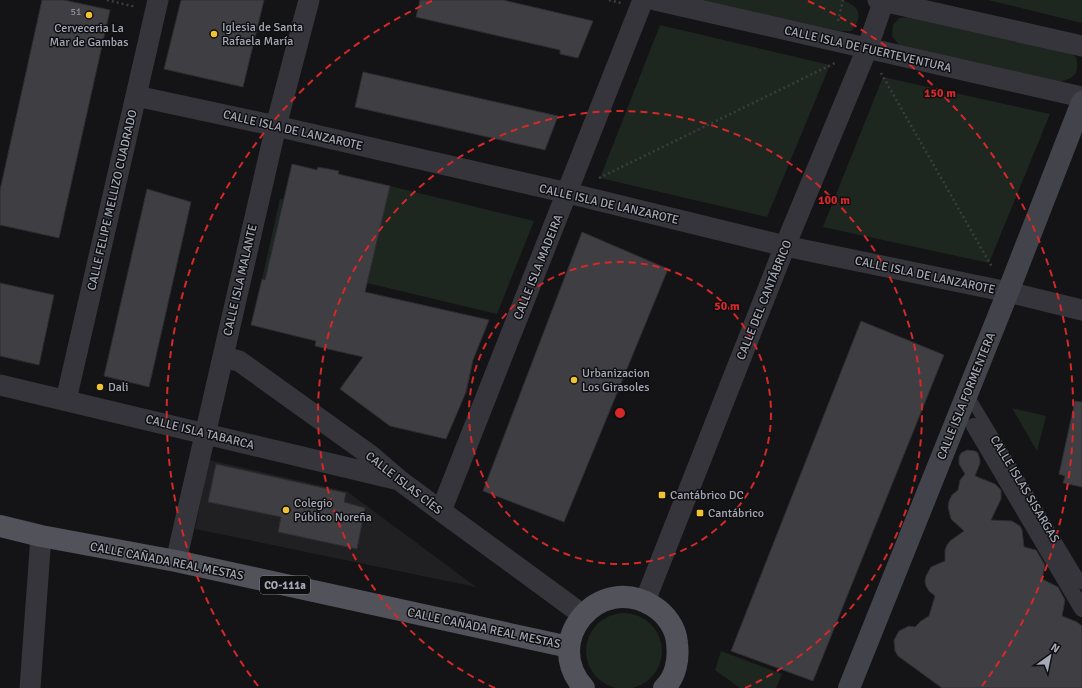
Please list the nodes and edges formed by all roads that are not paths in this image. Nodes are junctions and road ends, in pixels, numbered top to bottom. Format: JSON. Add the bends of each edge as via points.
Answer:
{"nodes":[{"id":1,"x":309,"y":0,"type":"edge"},
{"id":2,"x":644,"y":0,"type":"edge"},
{"id":3,"x":655,"y":0,"type":"edge"},
{"id":4,"x":882,"y":0,"type":"edge"},
{"id":5,"x":156,"y":6,"type":"edge"},
{"id":6,"x":1082,"y":46,"type":"edge"},
{"id":7,"x":867,"y":49,"type":"junction"},
{"id":8,"x":136,"y":96,"type":"junction"},
{"id":9,"x":1082,"y":97,"type":"edge"},
{"id":10,"x":1082,"y":102,"type":"edge"},
{"id":11,"x":276,"y":126,"type":"junction"},
{"id":12,"x":568,"y":194,"type":"junction"},
{"id":13,"x":785,"y":246,"type":"junction"},
{"id":14,"x":1008,"y":292,"type":"junction"},
{"id":15,"x":1082,"y":310,"type":"edge"},
{"id":16,"x":223,"y":357,"type":"junction"},
{"id":17,"x":0,"y":385,"type":"edge"},
{"id":18,"x":967,"y":393,"type":"junction"},
{"id":19,"x":66,"y":400,"type":"junction"},
{"id":20,"x":974,"y":426,"type":"dead end"},
{"id":21,"x":205,"y":433,"type":"junction"},
{"id":22,"x":399,"y":480,"type":"junction"},
{"id":23,"x":441,"y":511,"type":"junction"},
{"id":24,"x":0,"y":526,"type":"edge"},
{"id":25,"x":41,"y":536,"type":"junction"},
{"id":26,"x":176,"y":561,"type":"junction"},
{"id":27,"x":1082,"y":584,"type":"edge"},
{"id":28,"x":645,"y":601,"type":"junction"},
{"id":29,"x":1082,"y":609,"type":"edge"},
{"id":30,"x":583,"y":615,"type":"junction"},
{"id":31,"x":569,"y":647,"type":"junction"},
{"id":32,"x":667,"y":687,"type":"edge"},
{"id":33,"x":30,"y":688,"type":"edge"},
{"id":34,"x":584,"y":688,"type":"edge"},
{"id":35,"x":849,"y":688,"type":"edge"}],
"edges":[{"from":1,"to":11,"type":"street","name":"CALLE ISLA MALANTE"},
{"from":2,"to":12,"type":"street","name":"CALLE ISLA MADEIRA"},
{"from":3,"to":7,"type":"street","name":"CALLE ISLA DE FUERTEVENTURA"},
{"from":4,"to":6,"type":"street"},
{"from":4,"to":7,"type":"street","name":"CALLE DEL CANTÁBRICO"},
{"from":5,"to":8,"type":"street","name":"CALLE FELIPE MELLIZO CUADRADO"},
{"from":7,"to":9,"type":"street","name":"CALLE ISLA DE FUERTEVENTURA"},
{"from":7,"to":13,"type":"street","name":"CALLE DEL CANTÁBRICO"},
{"from":8,"to":11,"type":"street","name":"CALLE ISLA DE LANZAROTE"},
{"from":8,"to":19,"type":"street","name":"CALLE FELIPE MELLIZO CUADRADO"},
{"from":10,"to":14,"type":"main road","name":"CALLE ISLA FORMENTERA"},
{"from":11,"to":12,"type":"street","name":"CALLE ISLA DE LANZAROTE"},
{"from":11,"to":16,"type":"street","name":"CALLE ISLA MALANTE"},
{"from":12,"to":13,"type":"street","name":"CALLE ISLA DE LANZAROTE"},
{"from":12,"to":23,"type":"street","name":"CALLE ISLA MADEIRA"},
{"from":13,"to":14,"type":"street","name":"CALLE ISLA DE LANZAROTE"},
{"from":13,"to":28,"type":"street","name":"CALLE DEL CANTÁBRICO"},
{"from":14,"to":15,"type":"street","name":"CALLE ISLA DE LANZAROTE"},
{"from":14,"to":18,"type":"main road","name":"CALLE ISLA FORMENTERA"},
{"from":16,"to":21,"type":"street","name":"CALLE ISLA MALANTE"},
{"from":16,"to":22,"type":"street","name":"CALLE ISLAS CÍES","via":[[239,361],[370,455]]},
{"from":17,"to":19,"type":"street","name":"CALLE ISLA TABARCA"},
{"from":18,"to":27,"type":"lane","name":"CALLE ISLAS SISARGAS"},
{"from":18,"to":35,"type":"main road","name":"CALLE ISLA FORMENTERA"},
{"from":19,"to":21,"type":"street","name":"CALLE ISLA TABARCA"},
{"from":20,"to":29,"type":"street","name":"CALLE ISLAS SISARGAS"},
{"from":21,"to":22,"type":"street","name":"CALLE ISLA TABARCA"},
{"from":21,"to":26,"type":"street","name":"CALLE ISLA MALANTE"},
{"from":22,"to":23,"type":"street","name":"CALLE ISLAS CÍES"},
{"from":23,"to":30,"type":"street","name":"CALLE ISLAS CÍES"},
{"from":24,"to":25,"type":"main road","name":"CALLE CAÑADA REAL MESTAS","number":"CO-111a"},
{"from":25,"to":26,"type":"main road","name":"CALLE CAÑADA REAL MESTAS","number":"CO-111a"},
{"from":25,"to":33,"type":"street"},
{"from":26,"to":31,"type":"main road","name":"CALLE CAÑADA REAL MESTAS","number":"CO-111a"},
{"from":28,"to":30,"type":"main road","via":[[632,597],[618,597],[593,606]]},
{"from":28,"to":32,"type":"main road","via":[[659,610],[670,622],[677,638],[679,654]]},
{"from":30,"to":31,"type":"main road","via":[[573,629]]},
{"from":31,"to":34,"type":"main road","via":[[570,664]]}]}
